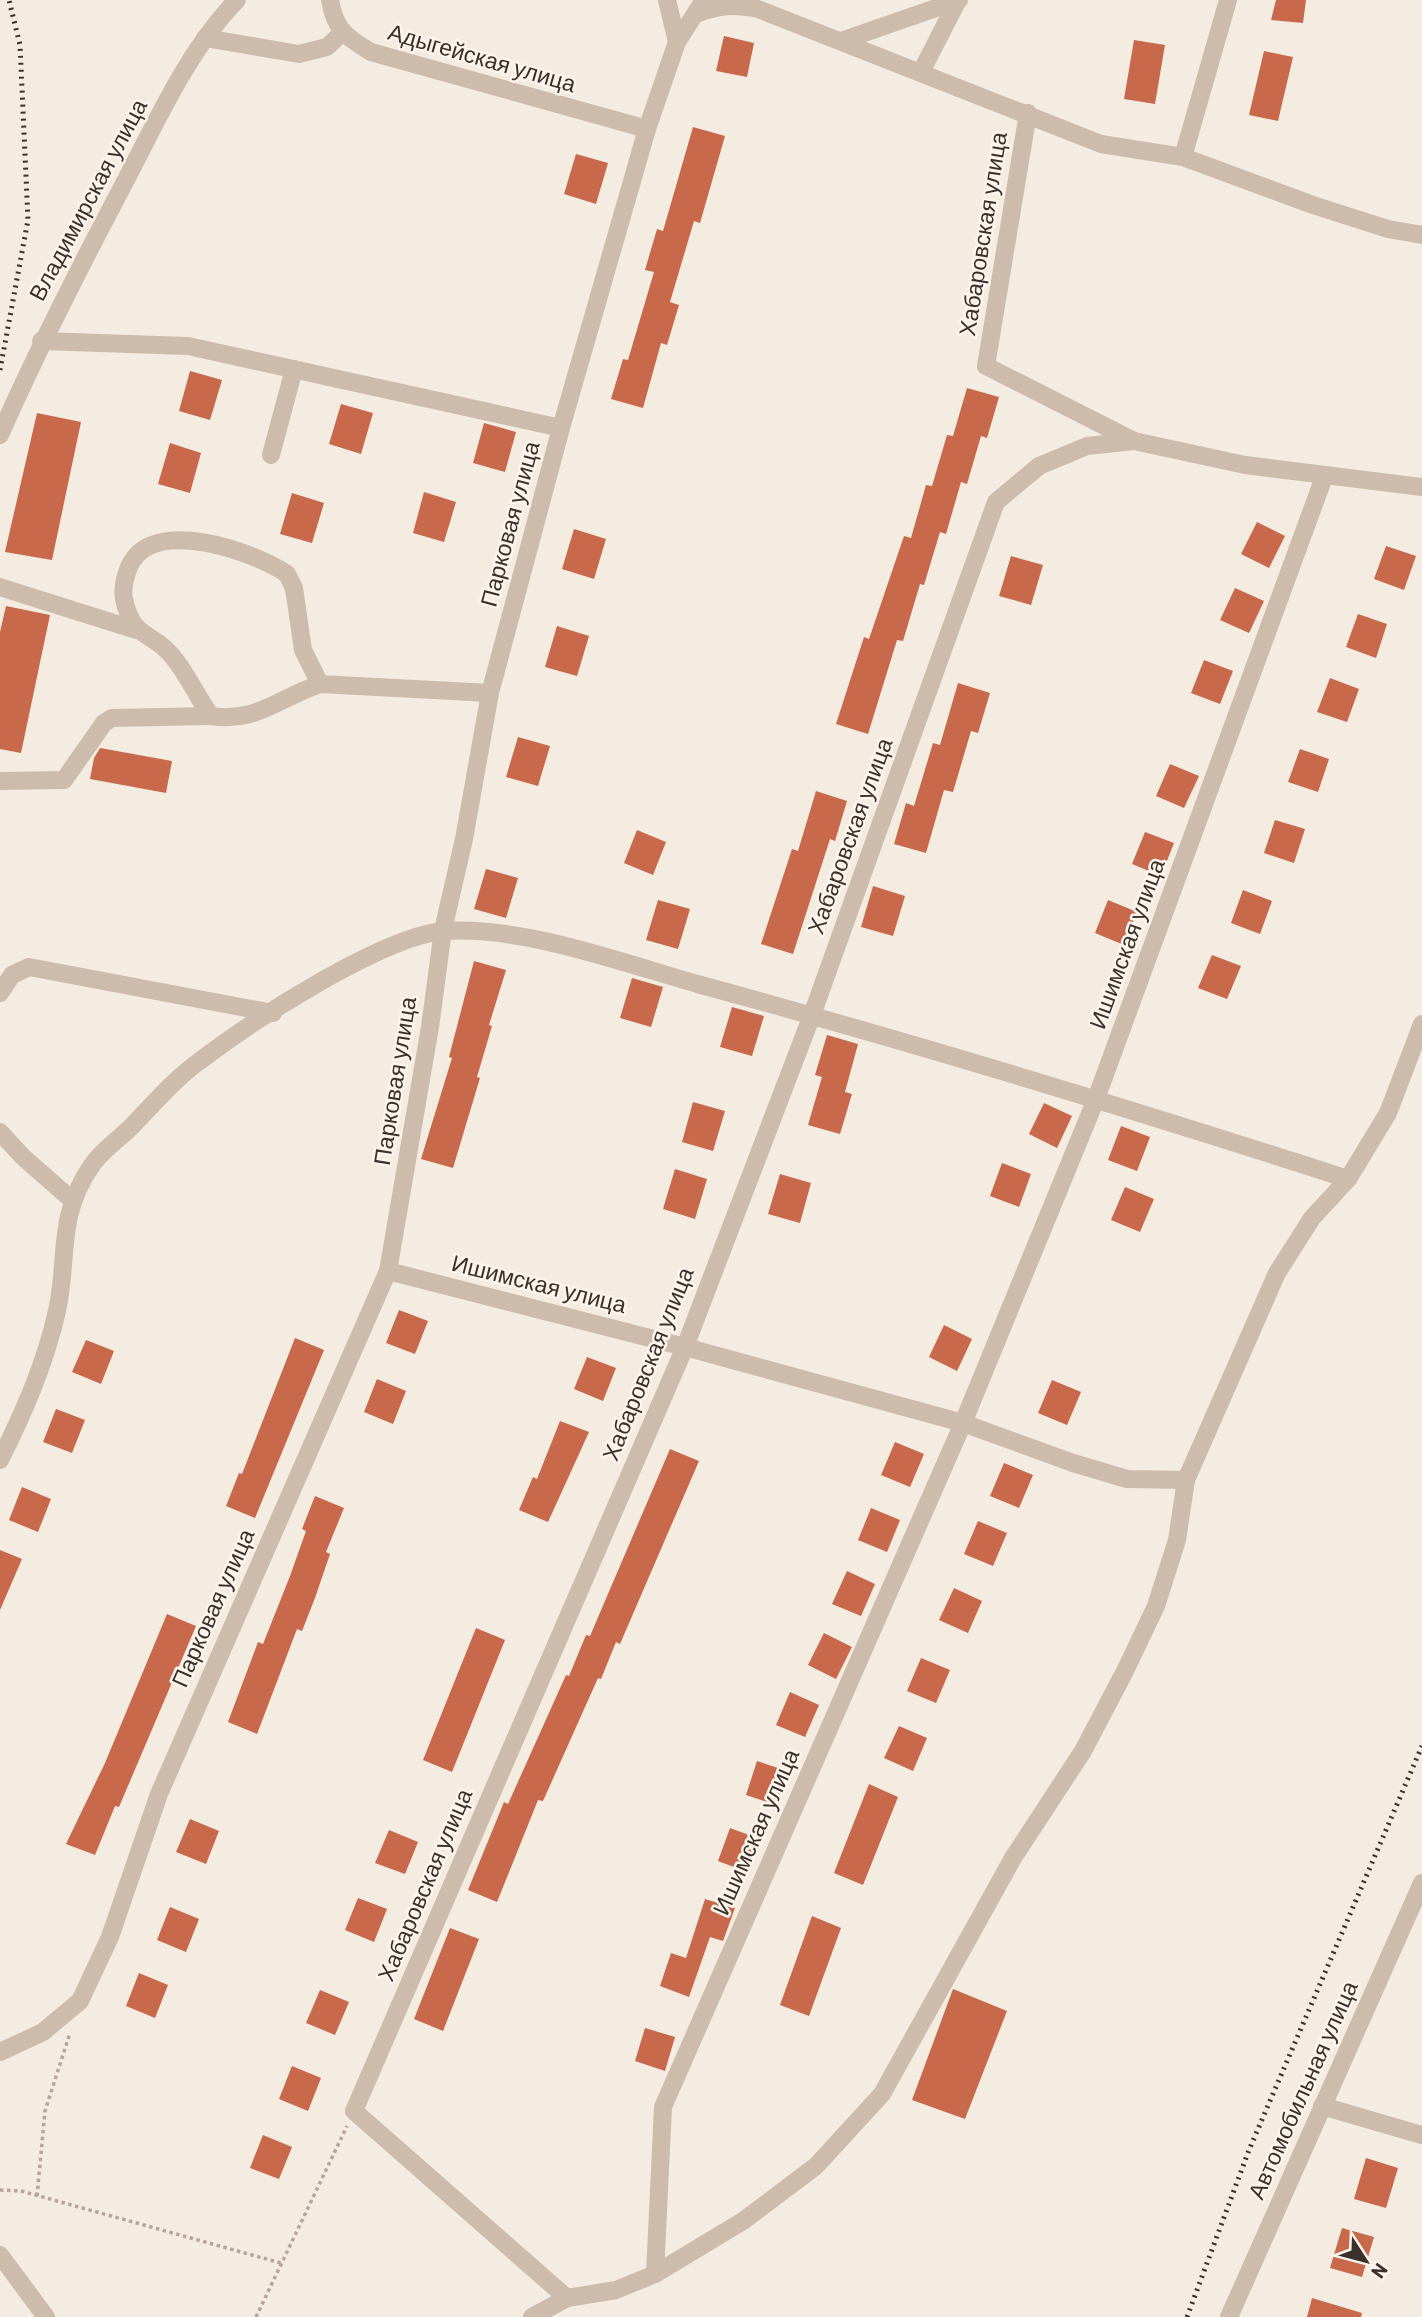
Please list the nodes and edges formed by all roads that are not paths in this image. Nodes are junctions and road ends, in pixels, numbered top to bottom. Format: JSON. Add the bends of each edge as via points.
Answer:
{"nodes":[{"id":1,"x":237,"y":0,"type":"edge"},
{"id":2,"x":330,"y":0,"type":"edge"},
{"id":3,"x":667,"y":0,"type":"edge"},
{"id":4,"x":1228,"y":0,"type":"edge"},
{"id":5,"x":957,"y":1,"type":"edge"},
{"id":6,"x":700,"y":7,"type":"edge"},
{"id":7,"x":343,"y":32,"type":"junction"},
{"id":8,"x":205,"y":38,"type":"junction"},
{"id":9,"x":844,"y":40,"type":"junction"},
{"id":10,"x":677,"y":42,"type":"junction"},
{"id":11,"x":921,"y":72,"type":"junction"},
{"id":12,"x":1028,"y":113,"type":"junction"},
{"id":13,"x":647,"y":129,"type":"junction"},
{"id":14,"x":1183,"y":157,"type":"junction"},
{"id":15,"x":1422,"y":235,"type":"edge"},
{"id":16,"x":41,"y":341,"type":"junction"},
{"id":17,"x":294,"y":369,"type":"junction"},
{"id":18,"x":561,"y":428,"type":"junction"},
{"id":19,"x":0,"y":435,"type":"edge"},
{"id":20,"x":1134,"y":441,"type":"junction"},
{"id":21,"x":271,"y":454,"type":"dead end"},
{"id":22,"x":1324,"y":477,"type":"junction"},
{"id":23,"x":1422,"y":487,"type":"edge"},
{"id":24,"x":0,"y":587,"type":"edge"},
{"id":25,"x":136,"y":630,"type":"junction"},
{"id":26,"x":320,"y":684,"type":"junction"},
{"id":27,"x":490,"y":693,"type":"junction"},
{"id":28,"x":211,"y":716,"type":"junction"},
{"id":29,"x":0,"y":781,"type":"edge"},
{"id":30,"x":443,"y":930,"type":"junction"},
{"id":31,"x":0,"y":993,"type":"edge"},
{"id":32,"x":273,"y":1013,"type":"junction"},
{"id":33,"x":811,"y":1015,"type":"junction"},
{"id":34,"x":1422,"y":1024,"type":"edge"},
{"id":35,"x":1096,"y":1099,"type":"junction"},
{"id":36,"x":0,"y":1132,"type":"edge"},
{"id":37,"x":1349,"y":1179,"type":"junction"},
{"id":38,"x":72,"y":1200,"type":"junction"},
{"id":39,"x":388,"y":1271,"type":"junction"},
{"id":40,"x":685,"y":1346,"type":"junction"},
{"id":41,"x":962,"y":1423,"type":"junction"},
{"id":42,"x":0,"y":1460,"type":"edge"},
{"id":43,"x":1186,"y":1480,"type":"junction"},
{"id":44,"x":1422,"y":1883,"type":"edge"},
{"id":45,"x":0,"y":2052,"type":"edge"},
{"id":46,"x":1322,"y":2106,"type":"junction"},
{"id":47,"x":1422,"y":2136,"type":"edge"},
{"id":48,"x":0,"y":2255,"type":"edge"},
{"id":49,"x":655,"y":2274,"type":"junction"},
{"id":50,"x":567,"y":2298,"type":"junction"},
{"id":51,"x":46,"y":2317,"type":"edge"},
{"id":52,"x":532,"y":2317,"type":"edge"},
{"id":53,"x":1229,"y":2317,"type":"edge"}],
"edges":[{"from":1,"to":8,"type":"street","name":"Владимирская улица"},
{"from":2,"to":7,"type":"street","via":[[334,22]]},
{"from":3,"to":10,"type":"street"},
{"from":4,"to":14,"type":"street"},
{"from":5,"to":9,"type":"street"},
{"from":5,"to":11,"type":"street"},
{"from":6,"to":9,"type":"street","via":[[737,4]]},
{"from":6,"to":10,"type":"street","name":"Парковая улица"},
{"from":7,"to":8,"type":"street","via":[[327,47],[299,54]]},
{"from":7,"to":13,"type":"street","name":"Адыгейская улица","via":[[371,52]]},
{"from":8,"to":16,"type":"street","name":"Владимирская улица","via":[[160,113]]},
{"from":9,"to":11,"type":"street"},
{"from":10,"to":13,"type":"street","name":"Парковая улица"},
{"from":11,"to":12,"type":"street"},
{"from":12,"to":14,"type":"street","via":[[1101,144]]},
{"from":12,"to":20,"type":"street","name":"Хабаровская улица","via":[[986,366]]},
{"from":13,"to":18,"type":"street","name":"Парковая улица"},
{"from":14,"to":15,"type":"street","via":[[1326,209]]},
{"from":16,"to":17,"type":"street","via":[[188,346]]},
{"from":16,"to":19,"type":"street","name":"Владимирская улица"},
{"from":17,"to":18,"type":"street"},
{"from":17,"to":21,"type":"street"},
{"from":18,"to":27,"type":"street","name":"Парковая улица"},
{"from":20,"to":22,"type":"street","name":"Хабаровская улица"},
{"from":20,"to":33,"type":"street","name":"Хабаровская улица","via":[[1087,446],[1039,466],[996,502]]},
{"from":22,"to":23,"type":"street","name":"Хабаровская улица"},
{"from":22,"to":35,"type":"street","name":"Ишимская улица"},
{"from":24,"to":25,"type":"street"},
{"from":25,"to":26,"type":"street","via":[[123,587],[135,556],[147,545],[194,541],[227,548],[288,575],[303,650]]},
{"from":25,"to":28,"type":"street","via":[[173,657]]},
{"from":26,"to":27,"type":"street"},
{"from":26,"to":28,"type":"street","via":[[255,713],[233,719]]},
{"from":27,"to":30,"type":"street","name":"Парковая улица"},
{"from":28,"to":29,"type":"street","via":[[112,718],[64,780]]},
{"from":30,"to":32,"type":"street","via":[[383,950]]},
{"from":30,"to":33,"type":"street","via":[[543,942]]},
{"from":30,"to":39,"type":"street","name":"Парковая улица"},
{"from":31,"to":32,"type":"street","via":[[12,975],[29,967]]},
{"from":32,"to":38,"type":"street","via":[[199,1061],[93,1163]]},
{"from":33,"to":35,"type":"street"},
{"from":33,"to":40,"type":"street","name":"Хабаровская улица"},
{"from":34,"to":37,"type":"street","via":[[1388,1113]]},
{"from":35,"to":37,"type":"street"},
{"from":35,"to":41,"type":"street","name":"Ишимская улица"},
{"from":36,"to":38,"type":"street"},
{"from":37,"to":43,"type":"street","via":[[1312,1219],[1277,1273]]},
{"from":38,"to":42,"type":"street","via":[[52,1328],[33,1394]]},
{"from":39,"to":40,"type":"street","name":"Ишимская улица"},
{"from":39,"to":45,"type":"street","name":"Парковая улица","via":[[159,1794],[110,1937],[80,2001],[43,2032]]},
{"from":40,"to":41,"type":"street","name":"Ишимская улица"},
{"from":40,"to":50,"type":"street","name":"Хабаровская улица","via":[[354,2111]]},
{"from":41,"to":43,"type":"street","name":"Ишимская улица","via":[[1127,1479]]},
{"from":41,"to":49,"type":"street","name":"Ишимская улица","via":[[663,2107]]},
{"from":43,"to":49,"type":"street","via":[[1177,1540],[1156,1605],[1125,1671],[1083,1751],[1013,1858],[882,2094],[816,2166],[743,2221]]},
{"from":44,"to":46,"type":"street","name":"Автомобильная улица"},
{"from":46,"to":47,"type":"street"},
{"from":46,"to":53,"type":"street","name":"Автомобильная улица"},
{"from":48,"to":51,"type":"street"},
{"from":49,"to":50,"type":"street","via":[[616,2290]]},
{"from":50,"to":52,"type":"street"}]}
